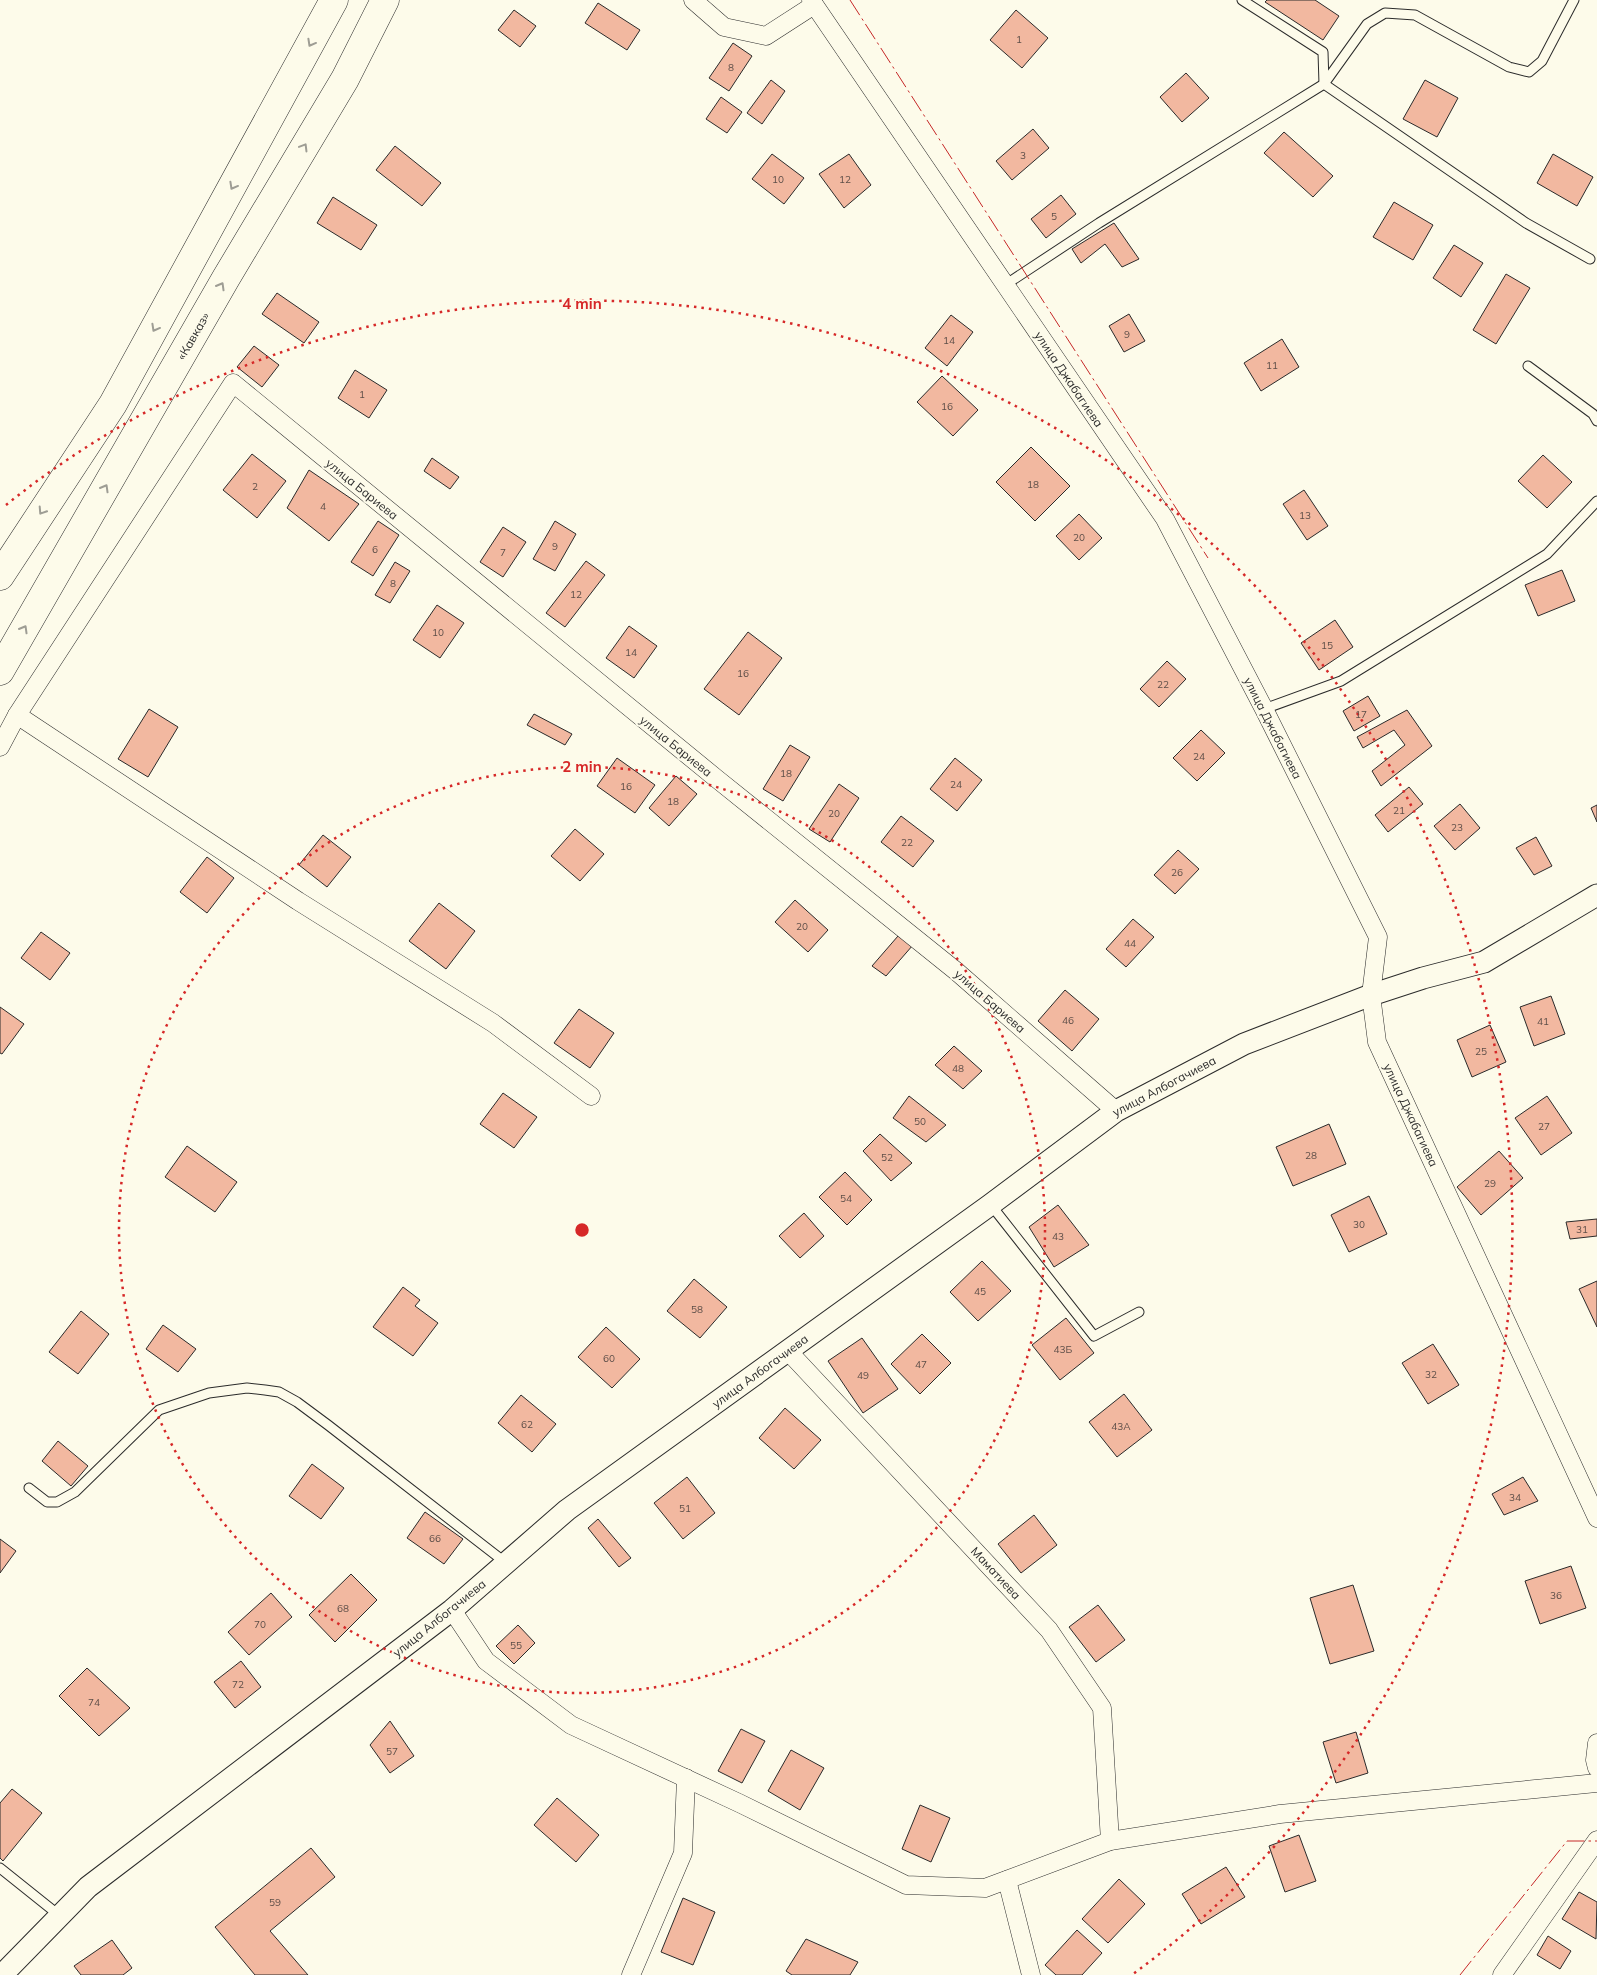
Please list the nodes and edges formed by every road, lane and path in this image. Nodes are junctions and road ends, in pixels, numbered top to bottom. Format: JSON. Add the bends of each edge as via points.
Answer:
{"nodes":[{"id":1,"x":334,"y":0,"type":"edge"},
{"id":2,"x":385,"y":0,"type":"edge"},
{"id":3,"x":693,"y":0,"type":"edge"},
{"id":4,"x":1242,"y":0,"type":"edge"},
{"id":5,"x":1574,"y":0,"type":"edge"},
{"id":6,"x":812,"y":2,"type":"edge"},
{"id":7,"x":1324,"y":84,"type":"junction"},
{"id":8,"x":1590,"y":259,"type":"dead end"},
{"id":9,"x":1005,"y":285,"type":"junction"},
{"id":10,"x":1528,"y":366,"type":"dead end"},
{"id":11,"x":1597,"y":421,"type":"edge"},
{"id":12,"x":1597,"y":501,"type":"edge"},
{"id":13,"x":0,"y":576,"type":"edge"},
{"id":14,"x":0,"y":672,"type":"edge"},
{"id":15,"x":1264,"y":708,"type":"junction"},
{"id":16,"x":17,"y":715,"type":"junction"},
{"id":17,"x":0,"y":747,"type":"edge"},
{"id":18,"x":1597,"y":895,"type":"edge"},
{"id":19,"x":1371,"y":995,"type":"junction"},
{"id":20,"x":591,"y":1096,"type":"dead end"},
{"id":21,"x":1116,"y":1111,"type":"junction"},
{"id":22,"x":990,"y":1205,"type":"junction"},
{"id":23,"x":1139,"y":1312,"type":"dead end"},
{"id":24,"x":788,"y":1351,"type":"junction"},
{"id":25,"x":29,"y":1488,"type":"dead end"},
{"id":26,"x":1597,"y":1518,"type":"edge"},
{"id":27,"x":506,"y":1563,"type":"junction"},
{"id":28,"x":452,"y":1610,"type":"junction"},
{"id":29,"x":1597,"y":1743,"type":"edge"},
{"id":30,"x":1597,"y":1768,"type":"edge"},
{"id":31,"x":686,"y":1778,"type":"junction"},
{"id":32,"x":1597,"y":1783,"type":"edge"},
{"id":33,"x":1110,"y":1840,"type":"junction"},
{"id":34,"x":1597,"y":1840,"type":"edge"},
{"id":35,"x":0,"y":1868,"type":"edge"},
{"id":36,"x":1007,"y":1880,"type":"junction"},
{"id":37,"x":60,"y":1916,"type":"junction"},
{"id":38,"x":2,"y":1975,"type":"edge"},
{"id":39,"x":631,"y":1975,"type":"edge"},
{"id":40,"x":1031,"y":1975,"type":"edge"},
{"id":41,"x":1502,"y":1975,"type":"edge"}],
"edges":[{"from":1,"to":13,"type":"highway","one_way":true,"via":[[113,404]]},
{"from":14,"to":2,"type":"highway","name":"«Кавказ»","one_way":true,"via":[[226,278],[345,79]]},
{"from":3,"to":6,"type":"street","via":[[724,28],[766,36]]},
{"from":4,"to":7,"type":"lane","via":[[1323,52]]},
{"from":5,"to":7,"type":"lane","via":[[1542,61],[1529,72],[1509,68],[1415,16],[1385,14],[1367,24]]},
{"from":6,"to":9,"type":"street","name":"улица Джабагиева"},
{"from":7,"to":8,"type":"lane","via":[[1526,223]]},
{"from":7,"to":9,"type":"lane"},
{"from":9,"to":15,"type":"street","name":"улица Джабагиева","via":[[1165,519]]},
{"from":10,"to":11,"type":"lane","via":[[1593,414]]},
{"from":12,"to":15,"type":"lane","via":[[1546,554],[1341,681]]},
{"from":15,"to":19,"type":"street","name":"улица Джабагиева","via":[[1378,937]]},
{"from":16,"to":17,"type":"street"},
{"from":16,"to":20,"type":"street","via":[[298,901],[493,1023]]},
{"from":16,"to":21,"type":"street","name":"улица Бариева","via":[[233,383],[956,971]]},
{"from":18,"to":19,"type":"street","name":"улица Албогачиева","via":[[1484,962]]},
{"from":19,"to":21,"type":"street","name":"улица Албогачиева","via":[[1244,1044]]},
{"from":19,"to":26,"type":"street","name":"улица Джабагиева","via":[[1378,1042]]},
{"from":21,"to":22,"type":"street","name":"улица Албогачиева"},
{"from":22,"to":23,"type":"lane","via":[[1094,1336]]},
{"from":22,"to":24,"type":"street","name":"улица Албогачиева"},
{"from":24,"to":27,"type":"street","name":"улица Албогачиева","via":[[567,1510]]},
{"from":24,"to":33,"type":"street","name":"Маматиева","via":[[1049,1630],[1102,1708]]},
{"from":25,"to":27,"type":"lane","via":[[49,1503],[73,1493],[160,1410],[209,1393],[247,1388],[278,1392],[328,1425]]},
{"from":27,"to":28,"type":"street","name":"улица Албогачиева"},
{"from":28,"to":31,"type":"street","via":[[486,1661],[571,1725]]},
{"from":28,"to":37,"type":"street","name":"улица Албогачиева","via":[[88,1888]]},
{"from":29,"to":30,"type":"street"},
{"from":31,"to":36,"type":"street","via":[[906,1885],[985,1888]]},
{"from":31,"to":39,"type":"street","via":[[683,1853]]},
{"from":32,"to":33,"type":"street","via":[[1280,1814]]},
{"from":33,"to":36,"type":"street"},
{"from":34,"to":41,"type":"street"},
{"from":35,"to":37,"type":"lane"},
{"from":36,"to":40,"type":"street"},
{"from":37,"to":38,"type":"street","name":"улица Албогачиева"}]}
